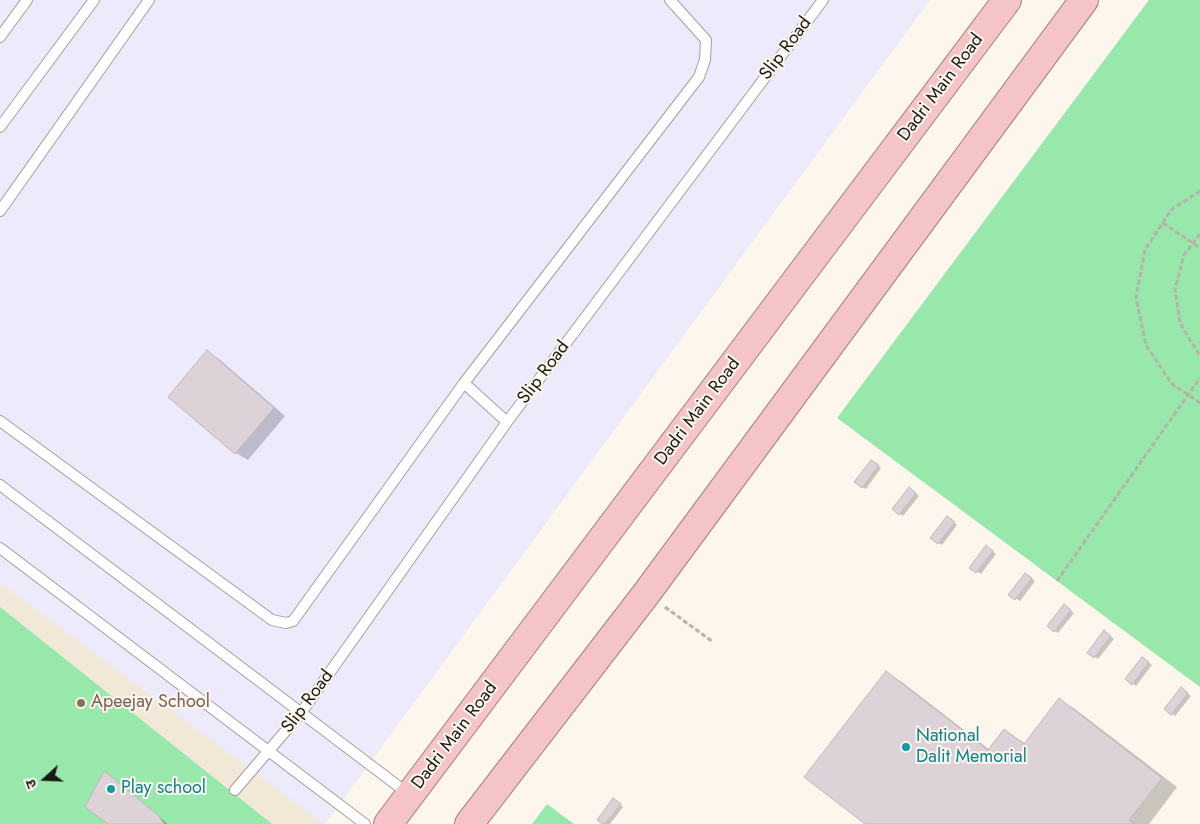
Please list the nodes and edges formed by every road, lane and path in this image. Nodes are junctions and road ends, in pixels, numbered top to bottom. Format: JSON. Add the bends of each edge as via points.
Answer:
{"nodes":[{"id":1,"x":27,"y":0,"type":"edge"},
{"id":2,"x":94,"y":0,"type":"edge"},
{"id":3,"x":149,"y":0,"type":"edge"},
{"id":4,"x":670,"y":0,"type":"edge"},
{"id":5,"x":823,"y":0,"type":"edge"},
{"id":6,"x":1007,"y":0,"type":"edge"},
{"id":7,"x":1084,"y":0,"type":"edge"},
{"id":8,"x":0,"y":37,"type":"edge"},
{"id":9,"x":0,"y":127,"type":"edge"},
{"id":10,"x":1200,"y":191,"type":"edge"},
{"id":11,"x":0,"y":210,"type":"edge"},
{"id":12,"x":1163,"y":223,"type":"junction"},
{"id":13,"x":1200,"y":234,"type":"edge"},
{"id":14,"x":1193,"y":243,"type":"junction"},
{"id":15,"x":1200,"y":248,"type":"edge"},
{"id":16,"x":1200,"y":356,"type":"edge"},
{"id":17,"x":1200,"y":378,"type":"edge"},
{"id":18,"x":464,"y":383,"type":"junction"},
{"id":19,"x":1188,"y":395,"type":"junction"},
{"id":20,"x":1200,"y":403,"type":"edge"},
{"id":21,"x":0,"y":420,"type":"edge"},
{"id":22,"x":507,"y":422,"type":"junction"},
{"id":23,"x":0,"y":485,"type":"edge"},
{"id":24,"x":0,"y":548,"type":"edge"},
{"id":25,"x":1057,"y":581,"type":"dead end"},
{"id":26,"x":646,"y":594,"type":"junction"},
{"id":27,"x":713,"y":642,"type":"dead end"},
{"id":28,"x":302,"y":713,"type":"junction"},
{"id":29,"x":270,"y":750,"type":"junction"},
{"id":30,"x":235,"y":790,"type":"dead end"},
{"id":31,"x":410,"y":795,"type":"junction"},
{"id":32,"x":365,"y":824,"type":"edge"},
{"id":33,"x":388,"y":824,"type":"edge"},
{"id":34,"x":469,"y":824,"type":"edge"}],
"edges":[{"from":1,"to":8,"type":"lane"},
{"from":2,"to":9,"type":"lane"},
{"from":3,"to":11,"type":"lane"},
{"from":4,"to":18,"type":"lane","via":[[706,40],[705,60],[699,77]]},
{"from":5,"to":22,"type":"lane","name":"Slip Road"},
{"from":6,"to":31,"type":"highway","name":"Dadri Main Road"},
{"from":7,"to":26,"type":"highway"},
{"from":10,"to":12,"type":"path","via":[[1171,210]]},
{"from":12,"to":14,"type":"path"},
{"from":12,"to":19,"type":"path","via":[[1145,250],[1136,298],[1146,345],[1172,384]]},
{"from":13,"to":14,"type":"path"},
{"from":14,"to":15,"type":"path"},
{"from":14,"to":16,"type":"path","via":[[1184,255],[1175,289],[1180,323]]},
{"from":17,"to":19,"type":"path"},
{"from":18,"to":21,"type":"lane","via":[[293,621],[286,623],[272,620]]},
{"from":18,"to":22,"type":"lane"},
{"from":19,"to":20,"type":"path"},
{"from":19,"to":25,"type":"path"},
{"from":22,"to":28,"type":"lane","name":"Slip Road"},
{"from":23,"to":28,"type":"lane"},
{"from":24,"to":29,"type":"lane"},
{"from":26,"to":27,"type":"path"},
{"from":26,"to":34,"type":"highway"},
{"from":28,"to":29,"type":"lane","name":"Slip Road"},
{"from":28,"to":31,"type":"lane"},
{"from":29,"to":30,"type":"lane","name":"Slip Road"},
{"from":29,"to":32,"type":"lane"},
{"from":31,"to":33,"type":"highway","name":"Dadri Main Road"}]}
